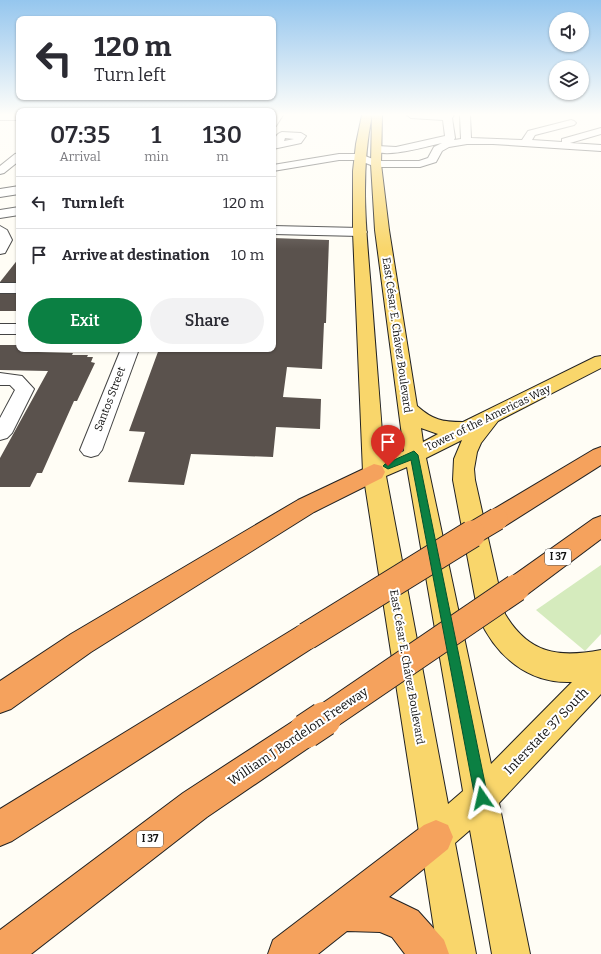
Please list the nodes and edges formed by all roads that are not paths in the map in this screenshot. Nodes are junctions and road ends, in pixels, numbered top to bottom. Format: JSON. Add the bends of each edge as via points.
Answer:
{"nodes":[{"id":1,"x":15,"y":160,"type":"edge"},
{"id":2,"x":324,"y":160,"type":"edge"},
{"id":3,"x":360,"y":160,"type":"edge"},
{"id":4,"x":379,"y":160,"type":"edge"},
{"id":5,"x":393,"y":160,"type":"edge"},
{"id":6,"x":432,"y":160,"type":"edge"},
{"id":7,"x":276,"y":168,"type":"edge"},
{"id":8,"x":0,"y":171,"type":"edge"},
{"id":9,"x":0,"y":180,"type":"edge"},
{"id":10,"x":16,"y":180,"type":"edge"},
{"id":11,"x":16,"y":190,"type":"edge"},
{"id":12,"x":0,"y":193,"type":"edge"},
{"id":13,"x":16,"y":211,"type":"edge"},
{"id":14,"x":0,"y":214,"type":"edge"},
{"id":15,"x":276,"y":230,"type":"edge"},
{"id":16,"x":7,"y":232,"type":"edge"},
{"id":17,"x":360,"y":232,"type":"junction"},
{"id":18,"x":0,"y":250,"type":"edge"},
{"id":19,"x":0,"y":288,"type":"edge"},
{"id":20,"x":16,"y":288,"type":"edge"},
{"id":21,"x":0,"y":329,"type":"edge"},
{"id":22,"x":16,"y":329,"type":"edge"},
{"id":23,"x":129,"y":352,"type":"edge"},
{"id":24,"x":601,"y":361,"type":"edge"},
{"id":25,"x":385,"y":371,"type":"junction"},
{"id":26,"x":0,"y":379,"type":"edge"},
{"id":27,"x":407,"y":408,"type":"junction"},
{"id":28,"x":491,"y":416,"type":"junction"},
{"id":29,"x":464,"y":430,"type":"junction"},
{"id":30,"x":0,"y":433,"type":"edge"},
{"id":31,"x":91,"y":450,"type":"dead end"},
{"id":32,"x":414,"y":455,"type":"junction"},
{"id":33,"x":596,"y":457,"type":"edge"},
{"id":34,"x":374,"y":472,"type":"junction"},
{"id":35,"x":601,"y":526,"type":"edge"},
{"id":36,"x":601,"y":664,"type":"edge"},
{"id":37,"x":601,"y":672,"type":"edge"},
{"id":38,"x":0,"y":698,"type":"edge"},
{"id":39,"x":482,"y":798,"type":"junction"},
{"id":40,"x":0,"y":829,"type":"edge"},
{"id":41,"x":436,"y":837,"type":"junction"},
{"id":42,"x":339,"y":912,"type":"junction"},
{"id":43,"x":0,"y":954,"type":"edge"},
{"id":44,"x":287,"y":954,"type":"edge"},
{"id":45,"x":430,"y":954,"type":"edge"},
{"id":46,"x":457,"y":954,"type":"edge"},
{"id":47,"x":510,"y":954,"type":"edge"}],
"edges":[{"from":1,"to":8,"type":"street"},
{"from":2,"to":7,"type":"street"},
{"from":3,"to":17,"type":"main road","name":"East César E. Chávez Boulevard"},
{"from":4,"to":25,"type":"main road","name":"East César E. Chávez Boulevard"},
{"from":5,"to":6,"type":"street","via":[[407,165]]},
{"from":9,"to":10,"type":"street"},
{"from":11,"to":12,"type":"street"},
{"from":13,"to":14,"type":"street"},
{"from":15,"to":17,"type":"street"},
{"from":16,"to":18,"type":"street","via":[[6,241]]},
{"from":17,"to":25,"type":"main road","name":"East César E. Chávez Boulevard"},
{"from":19,"to":20,"type":"street"},
{"from":21,"to":22,"type":"street"},
{"from":23,"to":31,"type":"street","name":"Santos Street"},
{"from":24,"to":28,"type":"main road","name":"Tower of the Americas Way"},
{"from":25,"to":27,"type":"main road","name":"East César E. Chávez Boulevard"},
{"from":25,"to":34,"type":"main road","name":"East César E. Chávez Boulevard"},
{"from":26,"to":30,"type":"street","via":[[15,380],[25,389]]},
{"from":27,"to":29,"type":"main road","via":[[433,427]]},
{"from":27,"to":32,"type":"main road","name":"East César E. Chávez Boulevard"},
{"from":28,"to":29,"type":"main road","name":"Tower of the Americas Way"},
{"from":28,"to":36,"type":"main road","via":[[468,444],[462,467],[492,618],[507,642],[532,660],[558,669],[578,669]]},
{"from":29,"to":32,"type":"main road","name":"Tower of the Americas Way"},
{"from":32,"to":34,"type":"main road","name":"Tower of the Americas Way"},
{"from":32,"to":39,"type":"main road","name":"East César E. Chávez Boulevard"},
{"from":33,"to":40,"type":"highway","bridge":true},
{"from":34,"to":38,"type":"highway","via":[[306,506],[81,643]]},
{"from":34,"to":41,"type":"main road","name":"East César E. Chávez Boulevard"},
{"from":35,"to":43,"type":"highway","name":"William J Bordelon Freeway","number":"I 37","bridge":true,"via":[[516,588],[195,805]]},
{"from":37,"to":39,"type":"main road","name":"Interstate 37 South"},
{"from":39,"to":41,"type":"main road","name":"Interstate 37 South"},
{"from":39,"to":47,"type":"main road","name":"East César E. Chávez Boulevard"},
{"from":41,"to":42,"type":"highway"},
{"from":41,"to":46,"type":"main road","name":"East César E. Chávez Boulevard"},
{"from":42,"to":44,"type":"highway"},
{"from":42,"to":45,"type":"highway","via":[[383,913],[405,924]]}]}
